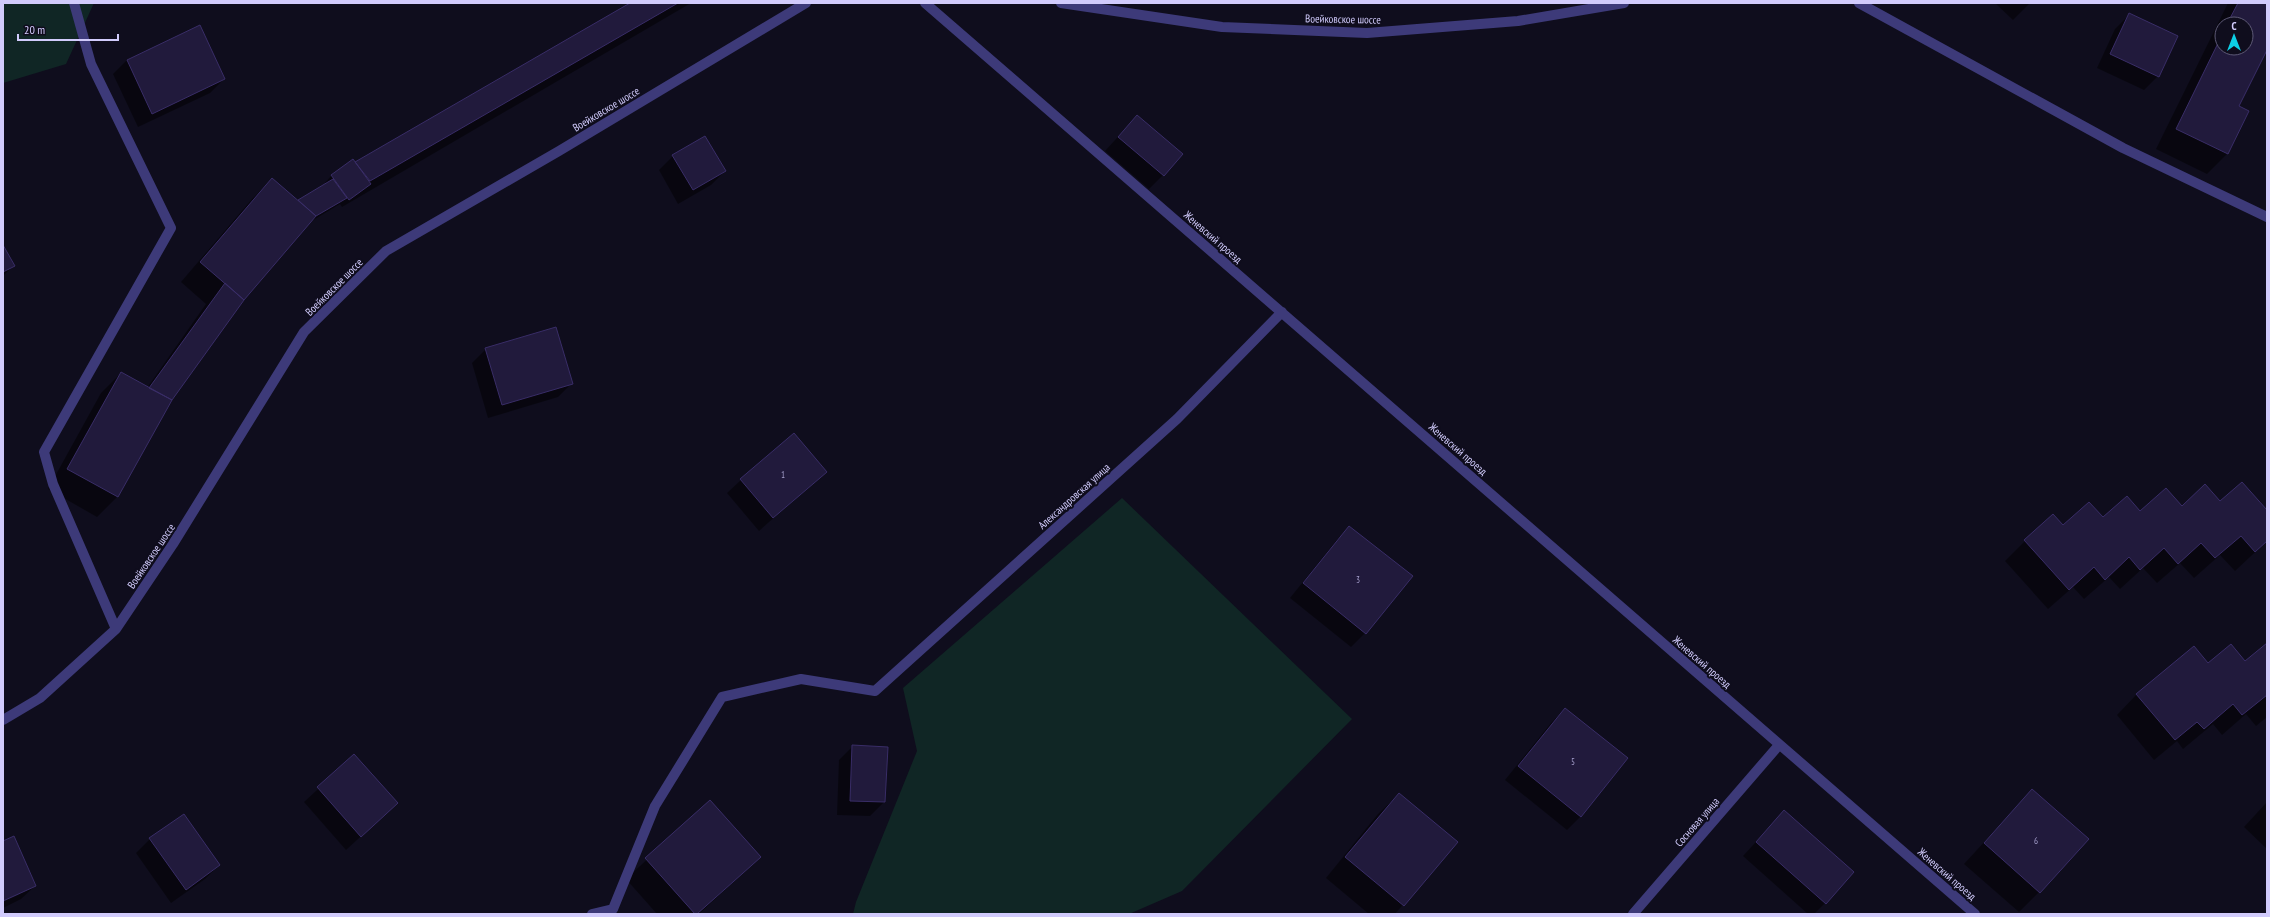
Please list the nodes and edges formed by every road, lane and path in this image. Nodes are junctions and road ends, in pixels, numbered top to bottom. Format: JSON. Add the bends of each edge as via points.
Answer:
{"nodes":[{"id":1,"x":74,"y":3,"type":"edge"},
{"id":2,"x":806,"y":3,"type":"edge"},
{"id":3,"x":924,"y":3,"type":"edge"},
{"id":4,"x":1061,"y":3,"type":"edge"},
{"id":5,"x":1624,"y":3,"type":"edge"},
{"id":6,"x":1859,"y":3,"type":"edge"},
{"id":7,"x":2267,"y":216,"type":"edge"},
{"id":8,"x":1282,"y":312,"type":"junction"},
{"id":9,"x":116,"y":628,"type":"junction"},
{"id":10,"x":3,"y":720,"type":"edge"},
{"id":11,"x":1779,"y":745,"type":"junction"},
{"id":12,"x":592,"y":914,"type":"edge"},
{"id":13,"x":1633,"y":914,"type":"edge"},
{"id":14,"x":1975,"y":914,"type":"edge"}],
"edges":[{"from":1,"to":9,"type":"street","via":[[90,64],[171,228],[44,452],[53,484]]},
{"from":2,"to":9,"type":"street","name":"Воейковское шоссе","via":[[559,152],[386,251],[304,332],[174,544]]},
{"from":3,"to":8,"type":"street","name":"Женевский проезд"},
{"from":4,"to":5,"type":"street","name":"Воейковское шоссе","via":[[1222,27],[1367,33],[1518,21]]},
{"from":6,"to":7,"type":"street","via":[[2123,148]]},
{"from":8,"to":11,"type":"street","name":"Женевский проезд"},
{"from":8,"to":12,"type":"street","name":"Александровская улица","via":[[1177,419],[875,692],[801,679],[722,697],[656,806],[613,908]]},
{"from":9,"to":10,"type":"street","name":"Воейковское шоссе","via":[[40,698]]},
{"from":11,"to":13,"type":"street","name":"Сосновая улица"},
{"from":11,"to":14,"type":"street","name":"Женевский проезд"}]}
